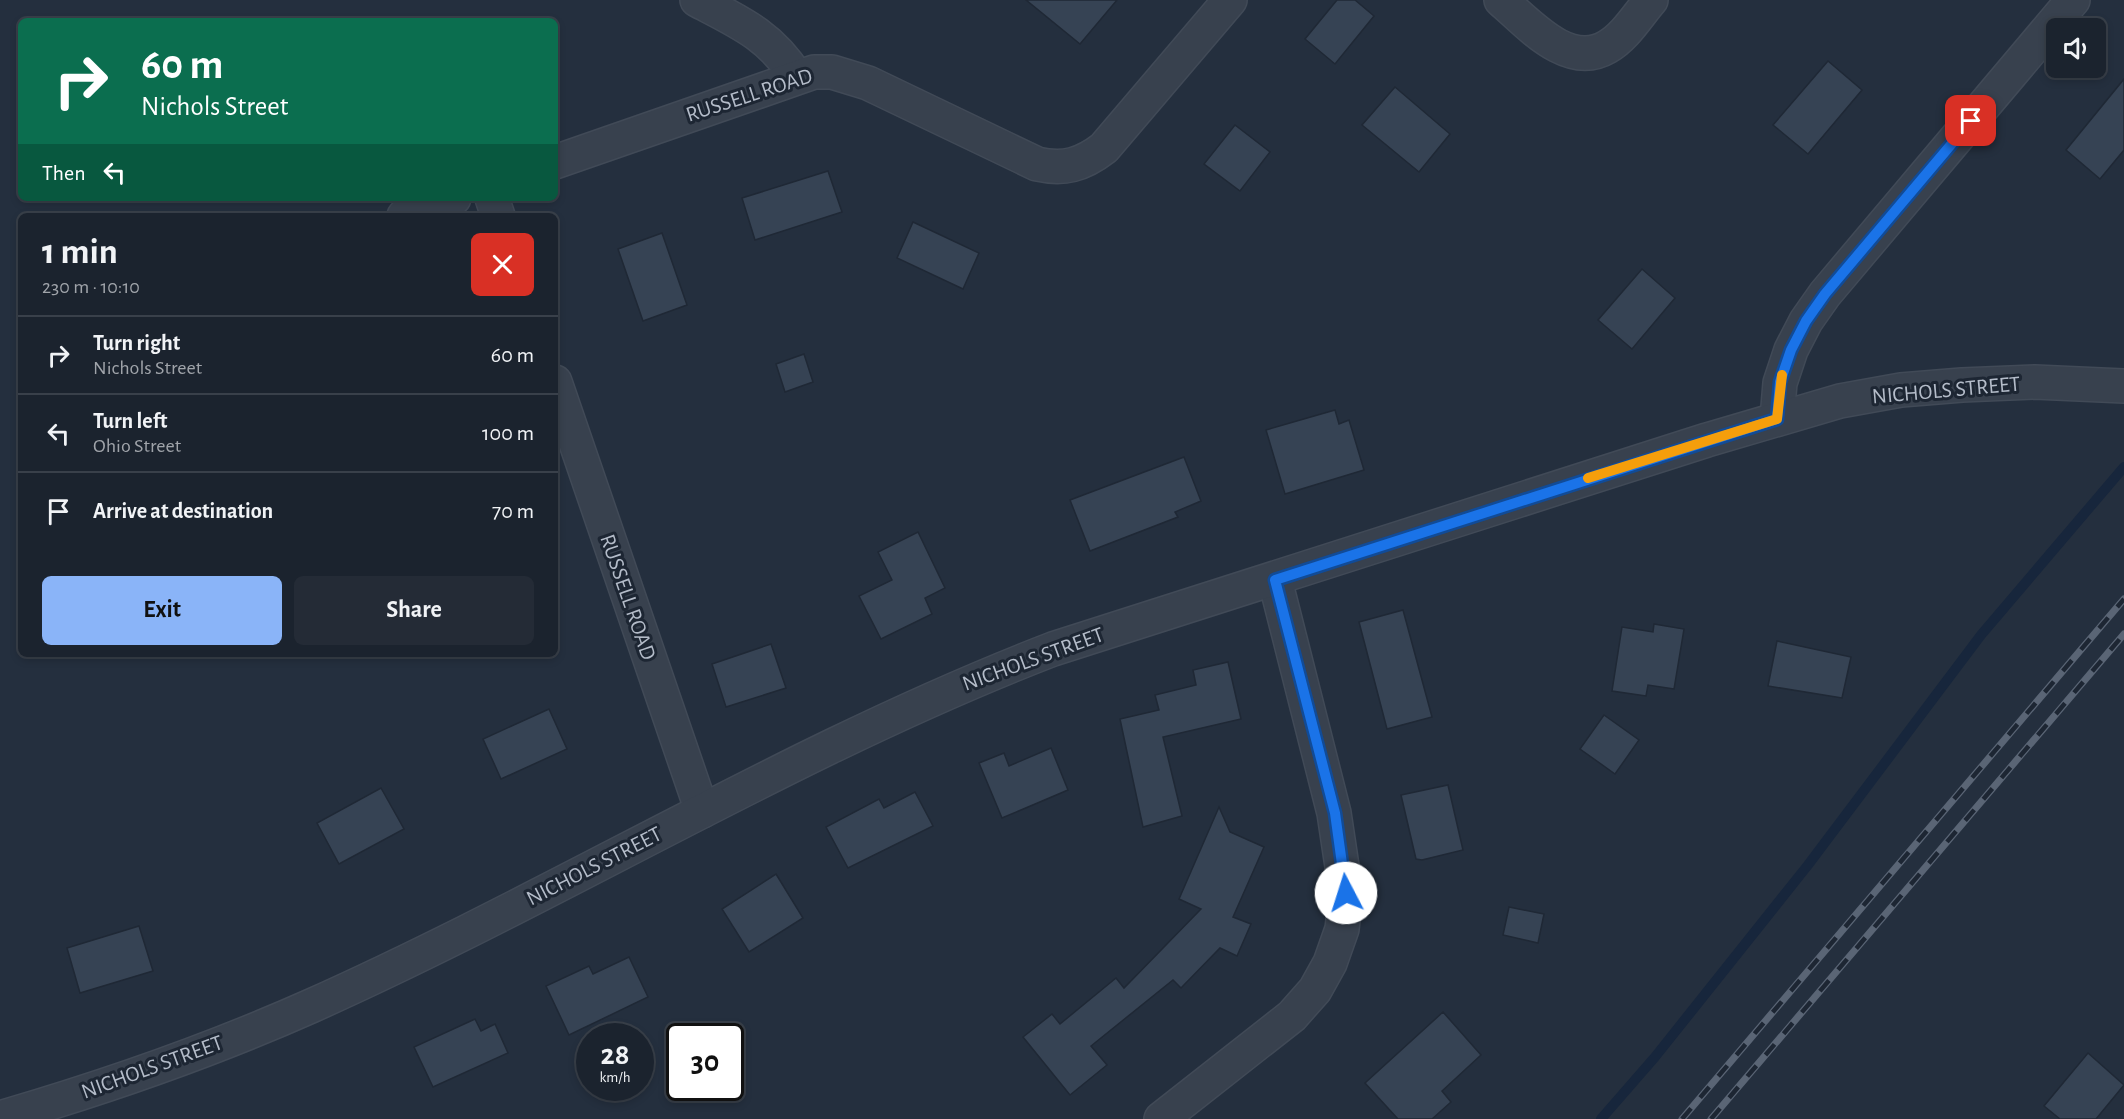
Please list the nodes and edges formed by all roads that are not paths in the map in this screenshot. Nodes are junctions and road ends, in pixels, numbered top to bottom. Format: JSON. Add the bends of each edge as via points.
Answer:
{"nodes":[{"id":1,"x":697,"y":0,"type":"edge"},
{"id":2,"x":1230,"y":0,"type":"edge"},
{"id":3,"x":1501,"y":0,"type":"edge"},
{"id":4,"x":1652,"y":0,"type":"edge"},
{"id":5,"x":2073,"y":0,"type":"edge"},
{"id":6,"x":796,"y":76,"type":"junction"},
{"id":7,"x":558,"y":161,"type":"edge"},
{"id":8,"x":446,"y":201,"type":"edge"},
{"id":9,"x":412,"y":213,"type":"edge"},
{"id":10,"x":2124,"y":386,"type":"edge"},
{"id":11,"x":558,"y":391,"type":"edge"},
{"id":12,"x":1777,"y":419,"type":"junction"},
{"id":13,"x":1275,"y":580,"type":"junction"},
{"id":14,"x":702,"y":811,"type":"junction"},
{"id":15,"x":0,"y":1118,"type":"edge"},
{"id":16,"x":1161,"y":1119,"type":"edge"}],
"edges":[{"from":1,"to":6,"type":"street","via":[[769,41]]},
{"from":2,"to":6,"type":"street","name":"RUSSELL ROAD","via":[[1104,148],[1073,166],[1054,168],[1037,164],[847,75],[814,72]]},
{"from":3,"to":4,"type":"street","via":[[1549,40],[1570,52],[1588,53],[1606,48],[1620,38]]},
{"from":5,"to":12,"type":"street","via":[[1825,294],[1806,321],[1780,382]]},
{"from":6,"to":7,"type":"street","name":"RUSSELL ROAD"},
{"from":8,"to":9,"type":"street"},
{"from":10,"to":12,"type":"street","name":"NICHOLS STREET","via":[[2036,382],[1901,390],[1840,401]]},
{"from":11,"to":14,"type":"street","name":"RUSSELL ROAD"},
{"from":12,"to":13,"type":"street","name":"NICHOLS STREET"},
{"from":13,"to":14,"type":"street","name":"NICHOLS STREET","via":[[1118,628],[979,678],[822,749]]},
{"from":13,"to":16,"type":"street","via":[[1335,813],[1346,893],[1342,929],[1316,990],[1292,1016]]},
{"from":14,"to":15,"type":"street","name":"NICHOLS STREET","via":[[457,936],[303,1009],[128,1078]]}]}
